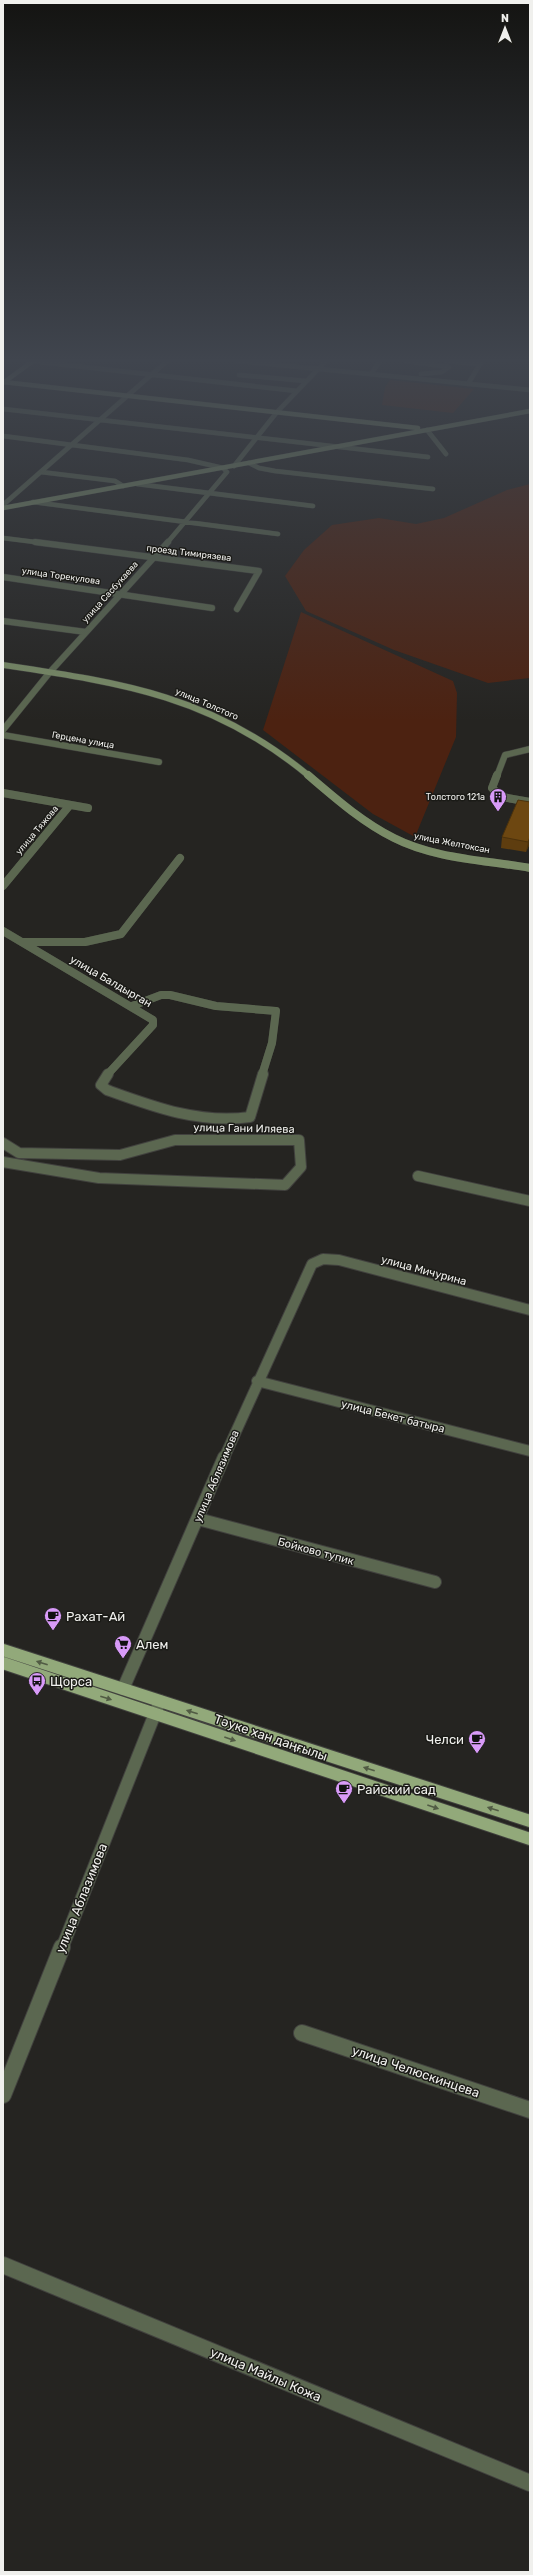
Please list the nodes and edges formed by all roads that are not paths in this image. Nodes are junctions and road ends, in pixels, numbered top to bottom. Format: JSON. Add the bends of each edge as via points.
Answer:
{"nodes":[{"id":1,"x":31,"y":481,"type":"edge"},
{"id":2,"x":115,"y":481,"type":"edge"},
{"id":3,"x":152,"y":481,"type":"edge"},
{"id":4,"x":221,"y":481,"type":"edge"},
{"id":5,"x":364,"y":481,"type":"edge"},
{"id":6,"x":137,"y":484,"type":"junction"},
{"id":7,"x":123,"y":486,"type":"junction"},
{"id":8,"x":433,"y":489,"type":"dead end"},
{"id":9,"x":212,"y":493,"type":"junction"},
{"id":10,"x":33,"y":502,"type":"junction"},
{"id":11,"x":3,"y":506,"type":"edge"},
{"id":12,"x":313,"y":506,"type":"dead end"},
{"id":13,"x":185,"y":523,"type":"junction"},
{"id":14,"x":278,"y":534,"type":"dead end"},
{"id":15,"x":3,"y":538,"type":"edge"},
{"id":16,"x":154,"y":558,"type":"junction"},
{"id":17,"x":3,"y":576,"type":"edge"},
{"id":18,"x":120,"y":593,"type":"junction"},
{"id":19,"x":212,"y":608,"type":"dead end"},
{"id":20,"x":238,"y":608,"type":"dead end"},
{"id":21,"x":3,"y":621,"type":"edge"},
{"id":22,"x":86,"y":632,"type":"junction"},
{"id":23,"x":3,"y":664,"type":"edge"},
{"id":24,"x":50,"y":672,"type":"junction"},
{"id":25,"x":3,"y":730,"type":"edge"},
{"id":26,"x":3,"y":735,"type":"edge"},
{"id":27,"x":530,"y":748,"type":"edge"},
{"id":28,"x":159,"y":762,"type":"dead end"},
{"id":29,"x":3,"y":793,"type":"edge"},
{"id":30,"x":530,"y":802,"type":"edge"},
{"id":31,"x":70,"y":805,"type":"junction"},
{"id":32,"x":88,"y":808,"type":"dead end"},
{"id":33,"x":375,"y":826,"type":"joint"},
{"id":34,"x":180,"y":858,"type":"dead end"},
{"id":35,"x":530,"y":868,"type":"edge"},
{"id":36,"x":3,"y":886,"type":"edge"},
{"id":37,"x":3,"y":932,"type":"edge"},
{"id":38,"x":21,"y":942,"type":"junction"},
{"id":39,"x":132,"y":1006,"type":"junction"},
{"id":40,"x":3,"y":1143,"type":"edge"},
{"id":41,"x":3,"y":1162,"type":"edge"},
{"id":42,"x":418,"y":1176,"type":"dead end"},
{"id":43,"x":530,"y":1201,"type":"edge"},
{"id":44,"x":312,"y":1264,"type":"joint"},
{"id":45,"x":530,"y":1310,"type":"edge"},
{"id":46,"x":257,"y":1381,"type":"junction"},
{"id":47,"x":530,"y":1451,"type":"edge"},
{"id":48,"x":198,"y":1519,"type":"junction"},
{"id":49,"x":435,"y":1582,"type":"dead end"},
{"id":50,"x":3,"y":1650,"type":"edge"},
{"id":51,"x":3,"y":1663,"type":"edge"},
{"id":52,"x":123,"y":1689,"type":"junction"},
{"id":53,"x":158,"y":1707,"type":"junction"},
{"id":54,"x":530,"y":1821,"type":"edge"},
{"id":55,"x":530,"y":1839,"type":"edge"},
{"id":56,"x":302,"y":2033,"type":"dead end"},
{"id":57,"x":3,"y":2095,"type":"edge"},
{"id":58,"x":530,"y":2110,"type":"edge"},
{"id":59,"x":3,"y":2265,"type":"edge"},
{"id":60,"x":530,"y":2483,"type":"edge"}],
"edges":[{"from":1,"to":11,"type":"street"},
{"from":2,"to":7,"type":"street"},
{"from":3,"to":6,"type":"main road"},
{"from":4,"to":9,"type":"street","name":"улица Сасбукаева"},
{"from":5,"to":8,"type":"street"},
{"from":6,"to":7,"type":"main road"},
{"from":6,"to":9,"type":"street"},
{"from":7,"to":10,"type":"main road"},
{"from":9,"to":12,"type":"street"},
{"from":9,"to":13,"type":"street","name":"улица Сасбукаева"},
{"from":10,"to":11,"type":"main road"},
{"from":10,"to":13,"type":"street"},
{"from":13,"to":14,"type":"street"},
{"from":13,"to":16,"type":"street","name":"улица Сасбукаева"},
{"from":15,"to":16,"type":"street","name":"проезд Тимирязева"},
{"from":16,"to":18,"type":"street","name":"улица Сасбукаева"},
{"from":16,"to":20,"type":"street","name":"проезд Тимирязева","via":[[259,571]]},
{"from":17,"to":18,"type":"street","name":"улица Торекулова"},
{"from":18,"to":19,"type":"street","name":"улица Торекулова"},
{"from":18,"to":22,"type":"street","name":"улица Сасбукаева"},
{"from":21,"to":22,"type":"street"},
{"from":22,"to":24,"type":"street","name":"улица Сасбукаева"},
{"from":23,"to":24,"type":"main road","name":"улица Толстого"},
{"from":24,"to":25,"type":"street","name":"улица Сасбукаева"},
{"from":24,"to":33,"type":"main road","name":"улица Толстого","via":[[138,688],[182,702],[219,718],[252,734]]},
{"from":26,"to":28,"type":"street","name":"Герцена улица"},
{"from":27,"to":30,"type":"street","via":[[505,755],[492,788],[502,796]]},
{"from":29,"to":31,"type":"street"},
{"from":31,"to":32,"type":"street"},
{"from":31,"to":36,"type":"street","name":"улица Тяжова"},
{"from":33,"to":35,"type":"main road","name":"улица Желтоксан","via":[[408,844]]},
{"from":34,"to":38,"type":"street","via":[[121,934],[101,940]]},
{"from":37,"to":38,"type":"street","name":"улица Балдырган"},
{"from":38,"to":39,"type":"street","name":"улица Балдырган"},
{"from":39,"to":39,"type":"street","name":"улица Балдырган","via":[[149,1016],[153,1020],[153,1025],[101,1085],[107,1090],[162,1110],[221,1122],[250,1117],[272,1043],[276,1011],[216,1006],[170,995],[161,995]]},
{"from":40,"to":41,"type":"street","name":"улица Гани Иляева","via":[[19,1153],[120,1155],[175,1140],[299,1140],[301,1167],[285,1185],[99,1178]]},
{"from":42,"to":43,"type":"street"},
{"from":44,"to":45,"type":"street","name":"улица Мичурина","via":[[323,1259],[339,1260]]},
{"from":44,"to":46,"type":"street","name":"улица Аблязимова"},
{"from":46,"to":47,"type":"street","name":"улица Бекет батыра"},
{"from":46,"to":48,"type":"street","name":"улица Аблязимова"},
{"from":48,"to":49,"type":"street","name":"Бойково тупик"},
{"from":48,"to":52,"type":"street","name":"улица Аблязимова"},
{"from":52,"to":50,"type":"main road","name":"Тәуке хан даңғылы","one_way":true},
{"from":51,"to":53,"type":"main road","name":"Тәуке хан даңғылы","one_way":true},
{"from":52,"to":53,"type":"main road","name":"Тәуке хан даңғылы"},
{"from":54,"to":53,"type":"main road","name":"Тәуке хан даңғылы","one_way":true},
{"from":53,"to":55,"type":"main road","name":"Тәуке хан даңғылы","one_way":true},
{"from":53,"to":57,"type":"street","name":"улица Аблазимова"},
{"from":56,"to":58,"type":"street","name":"улица Челюскинцева"},
{"from":59,"to":60,"type":"street","name":"улица Майлы Кожа"}]}
